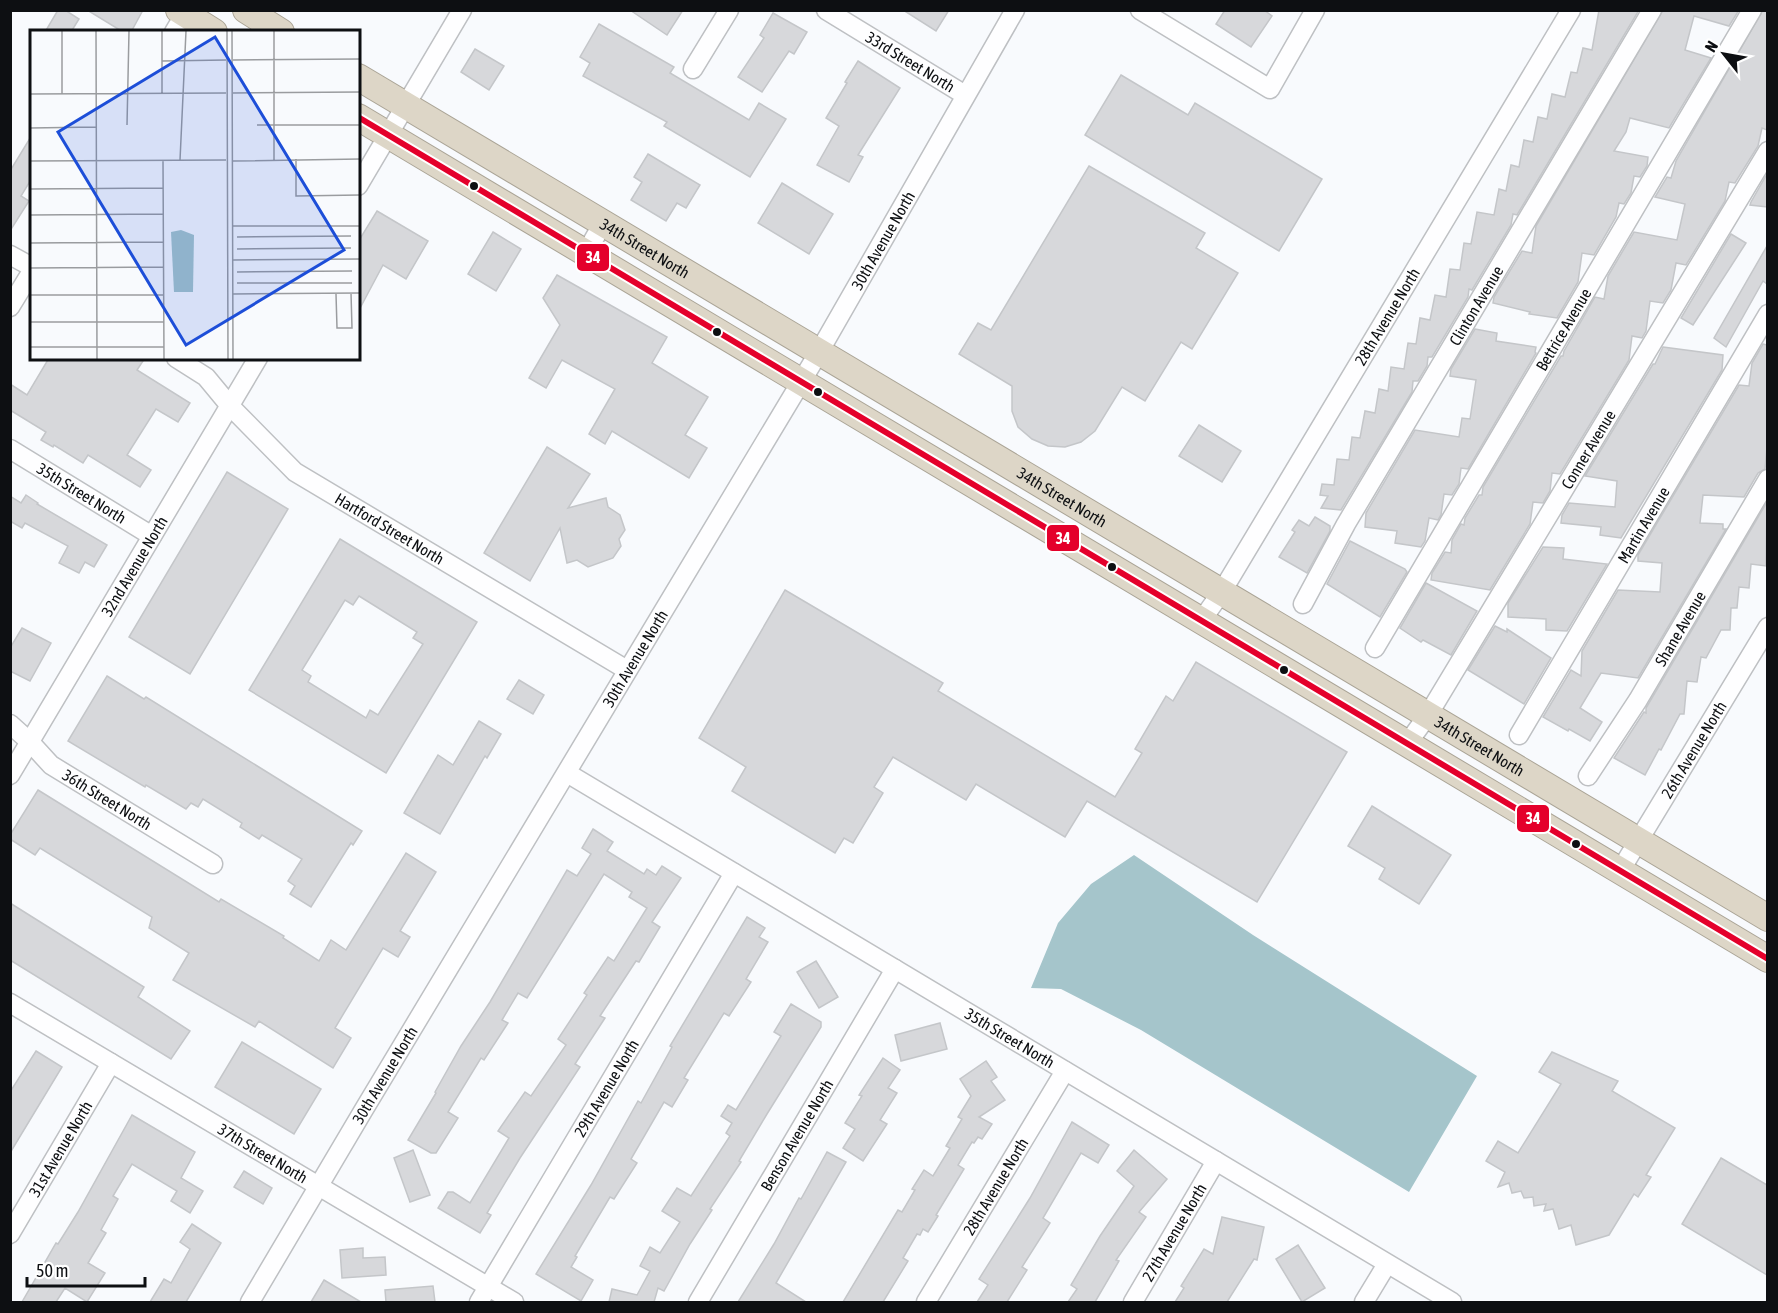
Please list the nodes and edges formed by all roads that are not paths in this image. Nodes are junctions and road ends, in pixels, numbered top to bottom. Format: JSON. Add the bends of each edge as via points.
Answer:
{"nodes":[{"id":1,"x":246,"y":10,"type":"edge"},
{"id":2,"x":462,"y":10,"type":"edge"},
{"id":3,"x":729,"y":10,"type":"edge"},
{"id":4,"x":826,"y":10,"type":"edge"},
{"id":5,"x":1015,"y":10,"type":"edge"},
{"id":6,"x":1140,"y":10,"type":"edge"},
{"id":7,"x":1315,"y":10,"type":"edge"},
{"id":8,"x":1571,"y":10,"type":"edge"},
{"id":9,"x":1652,"y":10,"type":"edge"},
{"id":10,"x":1752,"y":10,"type":"edge"},
{"id":11,"x":181,"y":17,"type":"edge"},
{"id":12,"x":210,"y":30,"type":"edge"},
{"id":13,"x":278,"y":30,"type":"edge"},
{"id":14,"x":693,"y":69,"type":"dead end"},
{"id":15,"x":360,"y":78,"type":"edge"},
{"id":16,"x":965,"y":94,"type":"junction"},
{"id":17,"x":406,"y":106,"type":"junction"},
{"id":18,"x":360,"y":118,"type":"edge"},
{"id":19,"x":388,"y":135,"type":"junction"},
{"id":20,"x":1767,"y":151,"type":"edge"},
{"id":21,"x":360,"y":183,"type":"edge"},
{"id":22,"x":603,"y":223,"type":"junction"},
{"id":23,"x":586,"y":253,"type":"junction"},
{"id":24,"x":10,"y":255,"type":"edge"},
{"id":25,"x":30,"y":268,"type":"edge"},
{"id":26,"x":30,"y":272,"type":"edge"},
{"id":27,"x":10,"y":307,"type":"edge"},
{"id":28,"x":1767,"y":314,"type":"edge"},
{"id":29,"x":819,"y":352,"type":"junction"},
{"id":30,"x":179,"y":360,"type":"edge"},
{"id":31,"x":257,"y":360,"type":"edge"},
{"id":32,"x":800,"y":382,"type":"junction"},
{"id":33,"x":230,"y":406,"type":"junction"},
{"id":34,"x":10,"y":449,"type":"edge"},
{"id":35,"x":1767,"y":479,"type":"edge"},
{"id":36,"x":152,"y":536,"type":"junction"},
{"id":37,"x":1221,"y":593,"type":"junction"},
{"id":38,"x":1303,"y":604,"type":"dead end"},
{"id":39,"x":1201,"y":621,"type":"junction"},
{"id":40,"x":1767,"y":627,"type":"edge"},
{"id":41,"x":1375,"y":648,"type":"dead end"},
{"id":42,"x":627,"y":670,"type":"junction"},
{"id":43,"x":1428,"y":715,"type":"junction"},
{"id":44,"x":10,"y":724,"type":"edge"},
{"id":45,"x":1519,"y":735,"type":"dead end"},
{"id":46,"x":30,"y":742,"type":"junction"},
{"id":47,"x":1407,"y":744,"type":"junction"},
{"id":48,"x":567,"y":773,"type":"junction"},
{"id":49,"x":10,"y":775,"type":"edge"},
{"id":50,"x":1588,"y":776,"type":"dead end"},
{"id":51,"x":1639,"y":841,"type":"junction"},
{"id":52,"x":213,"y":864,"type":"dead end"},
{"id":53,"x":1620,"y":871,"type":"junction"},
{"id":54,"x":734,"y":873,"type":"junction"},
{"id":55,"x":1767,"y":918,"type":"edge"},
{"id":56,"x":1767,"y":959,"type":"edge"},
{"id":57,"x":895,"y":969,"type":"junction"},
{"id":58,"x":10,"y":1004,"type":"edge"},
{"id":59,"x":111,"y":1064,"type":"junction"},
{"id":60,"x":1065,"y":1071,"type":"junction"},
{"id":61,"x":1216,"y":1161,"type":"junction"},
{"id":62,"x":319,"y":1187,"type":"junction"},
{"id":63,"x":10,"y":1234,"type":"edge"},
{"id":64,"x":1387,"y":1264,"type":"junction"},
{"id":65,"x":484,"y":1295,"type":"edge"},
{"id":66,"x":250,"y":1302,"type":"edge"},
{"id":67,"x":514,"y":1302,"type":"edge"},
{"id":68,"x":698,"y":1302,"type":"edge"},
{"id":69,"x":926,"y":1302,"type":"edge"},
{"id":70,"x":1133,"y":1302,"type":"edge"},
{"id":71,"x":1364,"y":1302,"type":"edge"},
{"id":72,"x":1452,"y":1302,"type":"edge"}],
"edges":[{"from":1,"to":13,"type":"highway"},
{"from":2,"to":17,"type":"street"},
{"from":3,"to":14,"type":"street"},
{"from":4,"to":16,"type":"street","name":"33rd Street North"},
{"from":5,"to":16,"type":"street","name":"30th Avenue North"},
{"from":6,"to":7,"type":"street","via":[[1270,89]]},
{"from":8,"to":37,"type":"street","name":"28th Avenue North"},
{"from":9,"to":38,"type":"street","name":"Clinton Avenue","via":[[1346,524]]},
{"from":10,"to":41,"type":"street","name":"Bettrice Avenue"},
{"from":11,"to":12,"type":"highway"},
{"from":15,"to":17,"type":"highway","name":"34th Street North"},
{"from":16,"to":29,"type":"street","name":"30th Avenue North"},
{"from":17,"to":19,"type":"street"},
{"from":17,"to":22,"type":"highway","name":"34th Street North"},
{"from":18,"to":19,"type":"highway","name":"34th Street North"},
{"from":19,"to":21,"type":"street"},
{"from":19,"to":23,"type":"highway","name":"34th Street North"},
{"from":20,"to":43,"type":"street","name":"Conner Avenue"},
{"from":22,"to":23,"type":"street"},
{"from":22,"to":29,"type":"highway","name":"34th Street North"},
{"from":23,"to":32,"type":"highway","name":"34th Street North"},
{"from":24,"to":25,"type":"street"},
{"from":26,"to":27,"type":"street"},
{"from":28,"to":45,"type":"street","name":"Martin Avenue"},
{"from":29,"to":32,"type":"street","name":"30th Avenue North"},
{"from":29,"to":37,"type":"highway","name":"34th Street North"},
{"from":30,"to":33,"type":"street","name":"Hartford Street North","via":[[206,377]]},
{"from":31,"to":33,"type":"street","name":"32nd Avenue North"},
{"from":32,"to":39,"type":"highway","name":"34th Street North"},
{"from":32,"to":42,"type":"street","name":"30th Avenue North"},
{"from":33,"to":36,"type":"street","name":"32nd Avenue North"},
{"from":33,"to":42,"type":"street","name":"Hartford Street North","via":[[295,472]]},
{"from":34,"to":36,"type":"street","name":"35th Street North"},
{"from":35,"to":50,"type":"street","name":"Shane Avenue","via":[[1638,700]]},
{"from":36,"to":46,"type":"street","name":"32nd Avenue North"},
{"from":37,"to":39,"type":"street","name":"28th Avenue North"},
{"from":37,"to":43,"type":"highway","name":"34th Street North"},
{"from":39,"to":47,"type":"highway","name":"34th Street North"},
{"from":40,"to":51,"type":"street","name":"26th Avenue North"},
{"from":42,"to":48,"type":"street","name":"30th Avenue North"},
{"from":43,"to":47,"type":"street","name":"Conner Avenue"},
{"from":43,"to":51,"type":"highway","name":"34th Street North"},
{"from":44,"to":46,"type":"street","name":"36th Street North"},
{"from":46,"to":49,"type":"street","name":"32nd Avenue North"},
{"from":46,"to":52,"type":"street","name":"36th Street North","via":[[51,765]]},
{"from":47,"to":53,"type":"highway","name":"34th Street North"},
{"from":48,"to":54,"type":"street","name":"35th Street North"},
{"from":48,"to":62,"type":"street","name":"30th Avenue North"},
{"from":51,"to":53,"type":"street","name":"26th Avenue North"},
{"from":51,"to":55,"type":"highway","name":"34th Street North"},
{"from":53,"to":56,"type":"highway","name":"34th Street North"},
{"from":54,"to":57,"type":"street","name":"35th Street North"},
{"from":54,"to":65,"type":"street","name":"29th Avenue North"},
{"from":57,"to":60,"type":"street","name":"35th Street North"},
{"from":57,"to":68,"type":"street","name":"Benson Avenue North"},
{"from":58,"to":59,"type":"street","name":"37th Street North"},
{"from":59,"to":62,"type":"street","name":"37th Street North"},
{"from":59,"to":63,"type":"street","name":"31st Avenue North"},
{"from":60,"to":61,"type":"street","name":"35th Street North"},
{"from":60,"to":69,"type":"street","name":"28th Avenue North"},
{"from":61,"to":64,"type":"street","name":"35th Street North"},
{"from":61,"to":70,"type":"street","name":"27th Avenue North"},
{"from":62,"to":65,"type":"street","name":"37th Street North"},
{"from":62,"to":66,"type":"street","name":"30th Avenue North"},
{"from":64,"to":71,"type":"street"},
{"from":64,"to":72,"type":"street","name":"35th Street North"},
{"from":65,"to":67,"type":"street","name":"37th Street North"}]}
